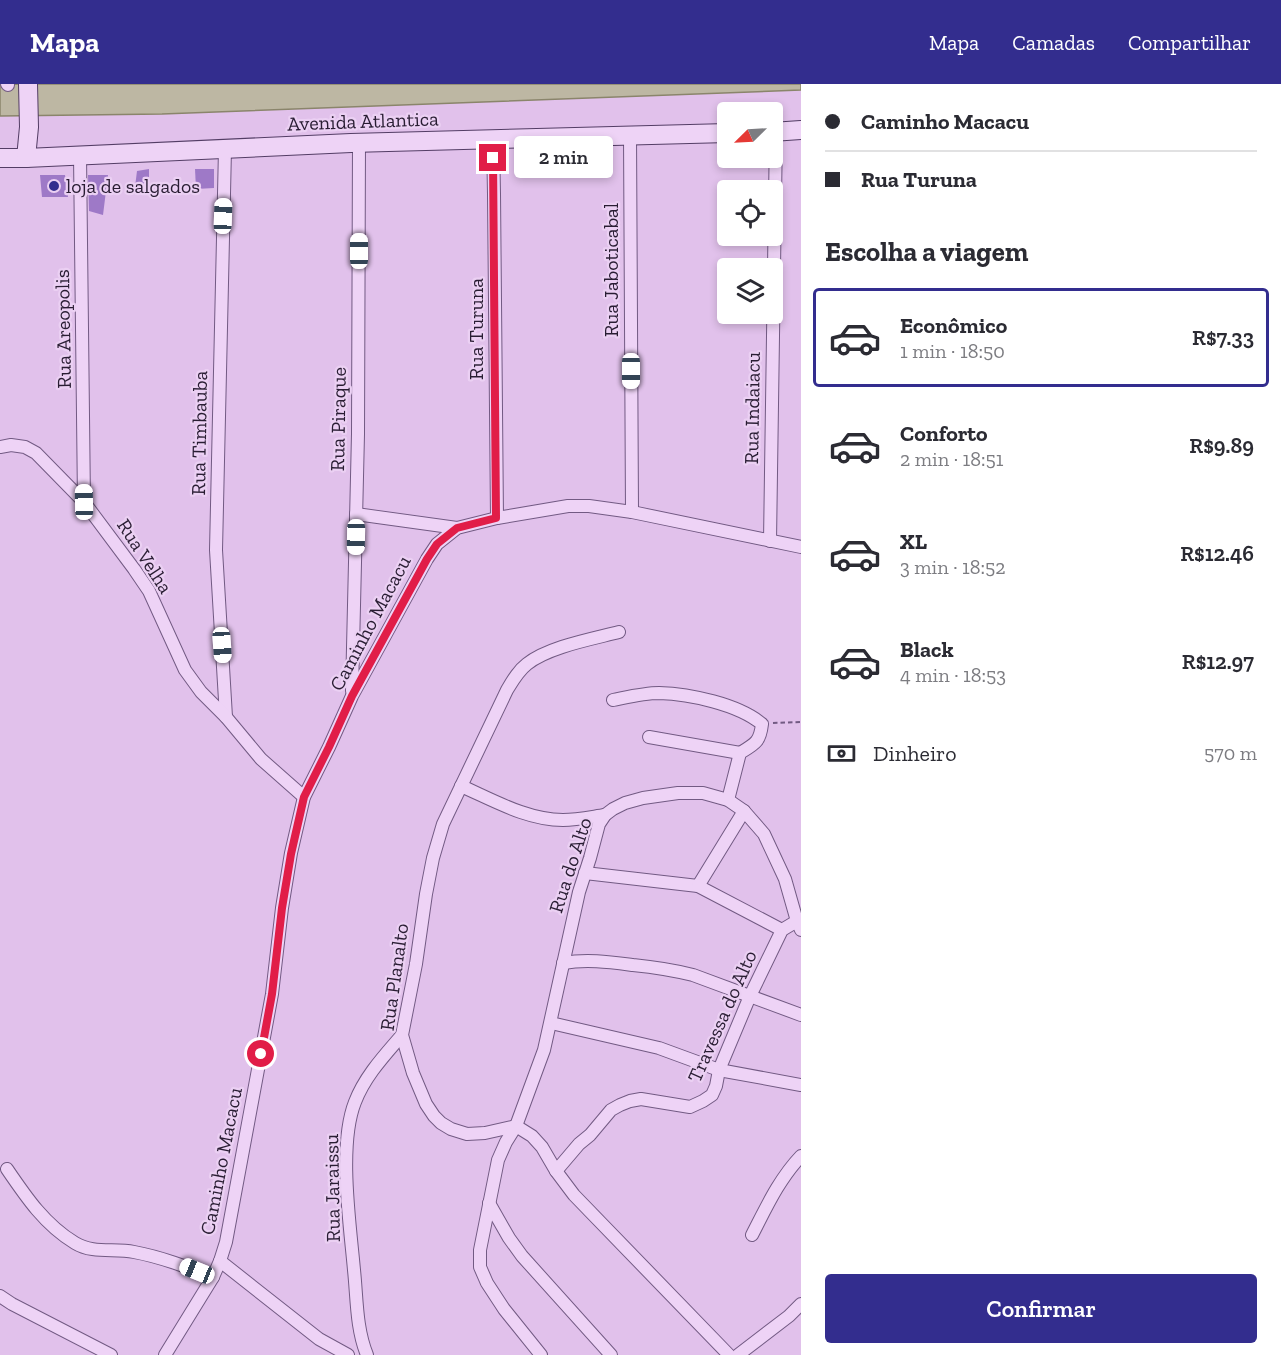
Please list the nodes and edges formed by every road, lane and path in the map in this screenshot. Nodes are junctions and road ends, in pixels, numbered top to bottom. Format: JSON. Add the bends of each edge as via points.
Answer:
{"nodes":[{"id":1,"x":28,"y":84,"type":"edge"},
{"id":2,"x":801,"y":130,"type":"edge"},
{"id":3,"x":783,"y":131,"type":"edge"},
{"id":4,"x":717,"y":133,"type":"edge"},
{"id":5,"x":630,"y":135,"type":"junction"},
{"id":6,"x":493,"y":139,"type":"junction"},
{"id":7,"x":359,"y":143,"type":"junction"},
{"id":8,"x":225,"y":149,"type":"junction"},
{"id":9,"x":80,"y":155,"type":"junction"},
{"id":10,"x":0,"y":158,"type":"edge"},
{"id":11,"x":26,"y":158,"type":"junction"},
{"id":12,"x":774,"y":168,"type":"edge"},
{"id":13,"x":0,"y":447,"type":"edge"},
{"id":14,"x":84,"y":502,"type":"junction"},
{"id":15,"x":632,"y":512,"type":"junction"},
{"id":16,"x":356,"y":514,"type":"junction"},
{"id":17,"x":496,"y":518,"type":"junction"},
{"id":18,"x":457,"y":528,"type":"junction"},
{"id":19,"x":770,"y":541,"type":"junction"},
{"id":20,"x":801,"y":547,"type":"edge"},
{"id":21,"x":619,"y":632,"type":"dead end"},
{"id":22,"x":352,"y":696,"type":"junction"},
{"id":23,"x":613,"y":700,"type":"dead end"},
{"id":24,"x":226,"y":717,"type":"junction"},
{"id":25,"x":801,"y":722,"type":"edge"},
{"id":26,"x":762,"y":724,"type":"junction"},
{"id":27,"x":649,"y":737,"type":"dead end"},
{"id":28,"x":740,"y":753,"type":"junction"},
{"id":29,"x":461,"y":786,"type":"junction"},
{"id":30,"x":304,"y":797,"type":"junction"},
{"id":31,"x":728,"y":800,"type":"junction"},
{"id":32,"x":744,"y":811,"type":"junction"},
{"id":33,"x":605,"y":816,"type":"junction"},
{"id":34,"x":585,"y":873,"type":"junction"},
{"id":35,"x":698,"y":886,"type":"junction"},
{"id":36,"x":799,"y":925,"type":"edge"},
{"id":37,"x":782,"y":930,"type":"junction"},
{"id":38,"x":563,"y":963,"type":"junction"},
{"id":39,"x":750,"y":996,"type":"junction"},
{"id":40,"x":801,"y":1015,"type":"edge"},
{"id":41,"x":551,"y":1023,"type":"junction"},
{"id":42,"x":402,"y":1035,"type":"junction"},
{"id":43,"x":719,"y":1070,"type":"junction"},
{"id":44,"x":801,"y":1085,"type":"edge"},
{"id":45,"x":516,"y":1126,"type":"junction"},
{"id":46,"x":801,"y":1156,"type":"edge"},
{"id":47,"x":7,"y":1169,"type":"dead end"},
{"id":48,"x":556,"y":1171,"type":"junction"},
{"id":49,"x":489,"y":1203,"type":"junction"},
{"id":50,"x":752,"y":1235,"type":"dead end"},
{"id":51,"x":220,"y":1261,"type":"junction"},
{"id":52,"x":213,"y":1277,"type":"junction"},
{"id":53,"x":0,"y":1296,"type":"edge"},
{"id":54,"x":801,"y":1304,"type":"edge"},
{"id":55,"x":111,"y":1355,"type":"edge"},
{"id":56,"x":165,"y":1355,"type":"edge"},
{"id":57,"x":348,"y":1355,"type":"edge"},
{"id":58,"x":367,"y":1355,"type":"edge"},
{"id":59,"x":541,"y":1355,"type":"edge"},
{"id":60,"x":612,"y":1355,"type":"edge"},
{"id":61,"x":729,"y":1355,"type":"edge"},
{"id":62,"x":738,"y":1355,"type":"edge"}],
"edges":[{"from":1,"to":11,"type":"street"},
{"from":2,"to":3,"type":"street"},
{"from":4,"to":5,"type":"street","name":"Avenida Atlantica"},
{"from":5,"to":6,"type":"street","name":"Avenida Atlantica"},
{"from":5,"to":15,"type":"street","name":"Rua Jaboticabal"},
{"from":6,"to":7,"type":"street","name":"Avenida Atlantica"},
{"from":6,"to":17,"type":"street","name":"Rua Turuna"},
{"from":7,"to":8,"type":"street","name":"Avenida Atlantica"},
{"from":7,"to":16,"type":"street","name":"Rua Piraque"},
{"from":8,"to":9,"type":"street","name":"Avenida Atlantica"},
{"from":8,"to":24,"type":"street","name":"Rua Timbauba","via":[[216,550]]},
{"from":9,"to":11,"type":"street","name":"Avenida Atlantica"},
{"from":9,"to":14,"type":"street","name":"Rua Areopolis"},
{"from":10,"to":11,"type":"street","name":"Avenida Atlantica"},
{"from":12,"to":19,"type":"street","name":"Rua Indaiacu"},
{"from":13,"to":14,"type":"street","name":"Rua Velha","via":[[25,447],[36,453]]},
{"from":14,"to":24,"type":"street","name":"Rua Velha","via":[[148,591],[185,670]]},
{"from":15,"to":17,"type":"street","name":"Caminho Macacu","via":[[568,506]]},
{"from":15,"to":19,"type":"street","name":"Caminho Macacu"},
{"from":16,"to":18,"type":"street"},
{"from":16,"to":22,"type":"street","name":"Rua Piraque"},
{"from":17,"to":18,"type":"street","name":"Caminho Macacu"},
{"from":18,"to":22,"type":"street","name":"Caminho Macacu","via":[[437,544],[427,559]]},
{"from":19,"to":20,"type":"street","name":"Caminho Macacu"},
{"from":21,"to":29,"type":"street","name":"Rua Planalto","via":[[575,643],[528,663],[507,690]]},
{"from":22,"to":30,"type":"street","name":"Caminho Macacu"},
{"from":23,"to":26,"type":"street","via":[[660,693],[700,698],[753,716]]},
{"from":24,"to":30,"type":"street","name":"Rua Velha","via":[[261,759]]},
{"from":25,"to":26,"type":"path"},
{"from":26,"to":28,"type":"street","via":[[754,745]]},
{"from":27,"to":28,"type":"street"},
{"from":28,"to":31,"type":"street"},
{"from":29,"to":33,"type":"street","via":[[544,818]]},
{"from":29,"to":42,"type":"street","name":"Rua Planalto","via":[[443,824],[433,858]]},
{"from":30,"to":51,"type":"street","name":"Caminho Macacu","via":[[289,864],[272,994]]},
{"from":31,"to":32,"type":"street","name":"Rua do Alto"},
{"from":31,"to":33,"type":"street","name":"Rua do Alto","via":[[678,793],[625,803]]},
{"from":32,"to":35,"type":"street"},
{"from":32,"to":36,"type":"street","name":"Rua do Alto","via":[[764,834],[785,879]]},
{"from":33,"to":34,"type":"street","name":"Rua do Alto","via":[[599,824]]},
{"from":34,"to":35,"type":"street"},
{"from":34,"to":38,"type":"street","name":"Rua do Alto"},
{"from":35,"to":37,"type":"street"},
{"from":36,"to":37,"type":"street"},
{"from":37,"to":39,"type":"street","name":"Travessa do Alto"},
{"from":38,"to":39,"type":"street","via":[[592,960],[674,970]]},
{"from":38,"to":41,"type":"street","name":"Rua do Alto"},
{"from":39,"to":40,"type":"street"},
{"from":39,"to":43,"type":"street","name":"Travessa do Alto"},
{"from":41,"to":43,"type":"street","via":[[659,1048]]},
{"from":41,"to":45,"type":"street","name":"Rua do Alto"},
{"from":42,"to":45,"type":"street","name":"Rua Planalto","via":[[426,1104],[441,1123],[467,1134]]},
{"from":42,"to":58,"type":"street","name":"Rua Jaraissu","via":[[362,1087],[348,1134],[350,1230],[359,1328]]},
{"from":43,"to":44,"type":"street"},
{"from":43,"to":48,"type":"street","name":"Travessa do Alto","via":[[712,1095],[690,1107],[641,1099],[611,1110]]},
{"from":45,"to":48,"type":"street","via":[[542,1147]]},
{"from":45,"to":49,"type":"street","name":"Rua do Alto","via":[[498,1160]]},
{"from":46,"to":50,"type":"street","via":[[772,1194]]},
{"from":47,"to":52,"type":"street","via":[[34,1208],[76,1244],[132,1251]]},
{"from":48,"to":61,"type":"street","via":[[574,1195]]},
{"from":49,"to":59,"type":"street","name":"Rua do Alto","via":[[480,1267],[504,1309]]},
{"from":49,"to":60,"type":"street","via":[[522,1256]]},
{"from":51,"to":52,"type":"street","name":"Caminho Macacu"},
{"from":51,"to":57,"type":"street","via":[[319,1339]]},
{"from":52,"to":56,"type":"street","name":"Caminho Macacu"},
{"from":53,"to":55,"type":"street"},
{"from":54,"to":62,"type":"street"}]}
